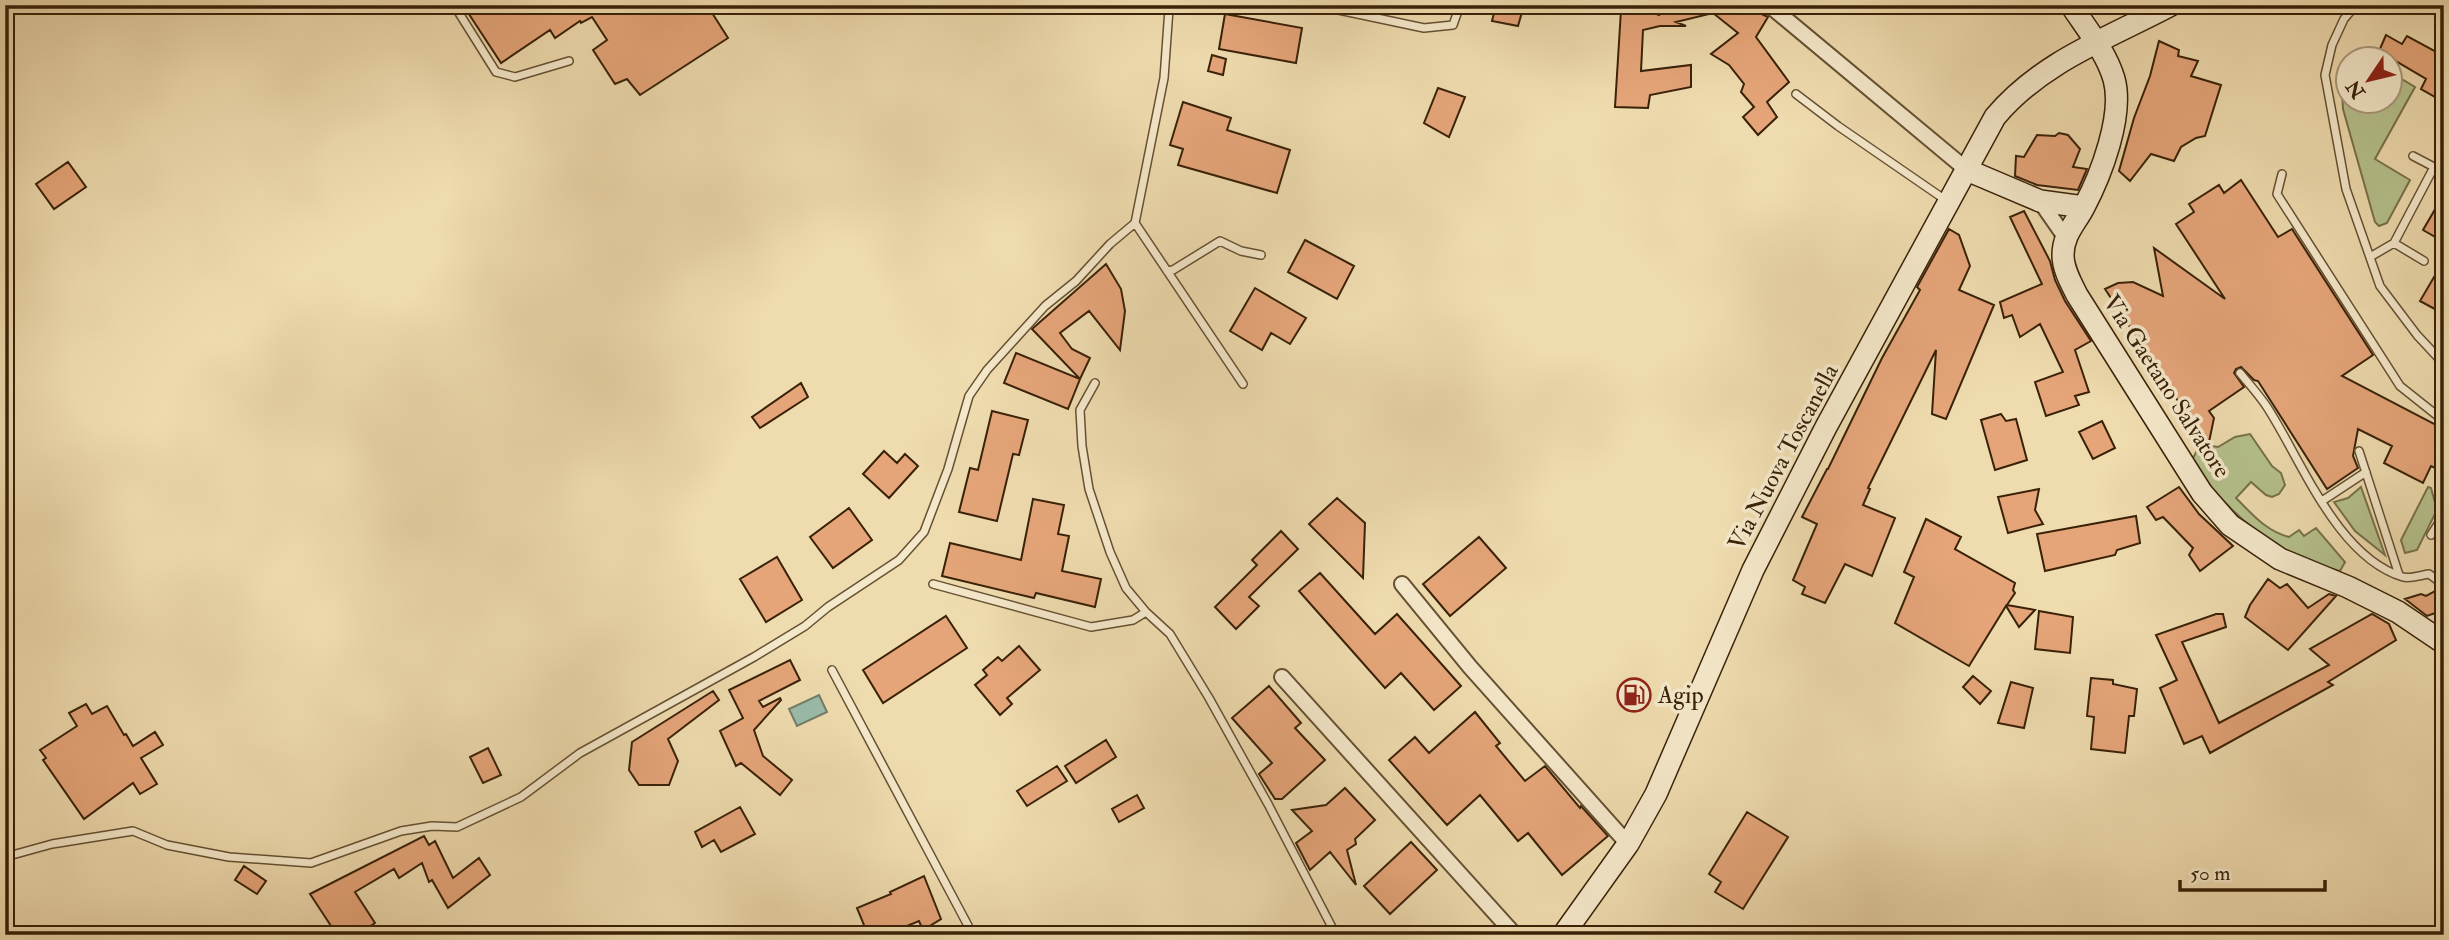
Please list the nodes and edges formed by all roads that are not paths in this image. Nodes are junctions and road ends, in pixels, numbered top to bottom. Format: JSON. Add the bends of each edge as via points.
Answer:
{"nodes":[{"id":1,"x":454,"y":5,"type":"edge"},
{"id":2,"x":1171,"y":5,"type":"edge"},
{"id":3,"x":1315,"y":5,"type":"edge"},
{"id":4,"x":1460,"y":5,"type":"edge"},
{"id":5,"x":1769,"y":5,"type":"edge"},
{"id":6,"x":2071,"y":5,"type":"edge"},
{"id":7,"x":2171,"y":5,"type":"edge"},
{"id":8,"x":2356,"y":5,"type":"edge"},
{"id":9,"x":2096,"y":42,"type":"junction"},
{"id":10,"x":569,"y":61,"type":"dead end"},
{"id":11,"x":1796,"y":94,"type":"dead end"},
{"id":12,"x":2413,"y":156,"type":"dead end"},
{"id":13,"x":1967,"y":170,"type":"junction"},
{"id":14,"x":2282,"y":174,"type":"dead end"},
{"id":15,"x":2040,"y":201,"type":"junction"},
{"id":16,"x":1950,"y":203,"type":"junction"},
{"id":17,"x":2084,"y":207,"type":"junction"},
{"id":18,"x":1135,"y":223,"type":"junction"},
{"id":19,"x":2065,"y":237,"type":"junction"},
{"id":20,"x":2394,"y":243,"type":"junction"},
{"id":21,"x":1261,"y":255,"type":"dead end"},
{"id":22,"x":2370,"y":257,"type":"junction"},
{"id":23,"x":2424,"y":261,"type":"dead end"},
{"id":24,"x":1167,"y":271,"type":"junction"},
{"id":25,"x":2444,"y":364,"type":"edge"},
{"id":26,"x":2240,"y":373,"type":"dead end"},
{"id":27,"x":1095,"y":383,"type":"dead end"},
{"id":28,"x":1243,"y":384,"type":"dead end"},
{"id":29,"x":2444,"y":421,"type":"edge"},
{"id":30,"x":2359,"y":451,"type":"dead end"},
{"id":31,"x":2365,"y":472,"type":"junction"},
{"id":32,"x":2322,"y":500,"type":"junction"},
{"id":33,"x":2444,"y":515,"type":"edge"},
{"id":34,"x":2431,"y":535,"type":"dead end"},
{"id":35,"x":2399,"y":575,"type":"junction"},
{"id":36,"x":933,"y":584,"type":"dead end"},
{"id":37,"x":1402,"y":584,"type":"dead end"},
{"id":38,"x":2444,"y":584,"type":"edge"},
{"id":39,"x":1146,"y":612,"type":"junction"},
{"id":40,"x":2444,"y":643,"type":"edge"},
{"id":41,"x":832,"y":670,"type":"dead end"},
{"id":42,"x":1282,"y":677,"type":"dead end"},
{"id":43,"x":1628,"y":844,"type":"junction"},
{"id":44,"x":5,"y":857,"type":"edge"},
{"id":45,"x":973,"y":935,"type":"edge"},
{"id":46,"x":1336,"y":935,"type":"edge"},
{"id":47,"x":1515,"y":935,"type":"edge"},
{"id":48,"x":1563,"y":935,"type":"edge"}],
"edges":[{"from":1,"to":10,"type":"lane","via":[[496,72],[515,77]]},
{"from":2,"to":18,"type":"lane","via":[[1164,78]]},
{"from":3,"to":4,"type":"lane","via":[[1424,28],[1453,25]]},
{"from":5,"to":13,"type":"street"},
{"from":6,"to":9,"type":"main road"},
{"from":7,"to":9,"type":"main road","name":"Via Nuova Toscanella"},
{"from":8,"to":22,"type":"lane","via":[[2332,45],[2325,75],[2346,189]]},
{"from":9,"to":13,"type":"main road","name":"Via Nuova Toscanella","via":[[2012,97],[1995,117]]},
{"from":9,"to":17,"type":"main road","via":[[2114,78],[2118,103],[2098,176]]},
{"from":11,"to":16,"type":"lane"},
{"from":12,"to":20,"type":"lane","via":[[2434,167]]},
{"from":13,"to":15,"type":"main road"},
{"from":13,"to":16,"type":"main road","name":"Via Nuova Toscanella"},
{"from":14,"to":29,"type":"lane","via":[[2277,194],[2395,378]]},
{"from":15,"to":17,"type":"main road"},
{"from":15,"to":19,"type":"street"},
{"from":16,"to":43,"type":"main road","name":"Via Nuova Toscanella","via":[[1759,558],[1656,794]]},
{"from":17,"to":19,"type":"main road"},
{"from":18,"to":24,"type":"lane"},
{"from":18,"to":44,"type":"lane","via":[[1045,306],[987,370],[969,396],[923,532],[899,560],[805,626],[580,753],[521,797],[457,827],[401,831],[311,863],[229,857],[167,845],[133,831]]},
{"from":19,"to":40,"type":"main road","name":"Via Gaetano Salvatore","via":[[2063,258],[2077,295],[2202,493],[2230,525],[2280,559],[2398,612]]},
{"from":20,"to":22,"type":"lane"},
{"from":20,"to":23,"type":"lane"},
{"from":21,"to":24,"type":"lane","via":[[1220,241]]},
{"from":22,"to":25,"type":"lane","via":[[2381,286]]},
{"from":24,"to":28,"type":"lane"},
{"from":26,"to":32,"type":"lane","via":[[2266,405]]},
{"from":27,"to":39,"type":"lane","via":[[1080,411],[1090,489],[1115,564],[1126,588]]},
{"from":30,"to":31,"type":"lane"},
{"from":31,"to":32,"type":"lane"},
{"from":31,"to":35,"type":"lane"},
{"from":32,"to":35,"type":"lane","via":[[2350,541],[2376,564]]},
{"from":33,"to":34,"type":"lane"},
{"from":35,"to":38,"type":"lane","via":[[2429,574]]},
{"from":36,"to":39,"type":"lane","via":[[1091,627],[1133,620]]},
{"from":37,"to":43,"type":"street"},
{"from":39,"to":46,"type":"lane","via":[[1170,634],[1209,698]]},
{"from":41,"to":45,"type":"lane"},
{"from":42,"to":47,"type":"street"},
{"from":43,"to":48,"type":"main road","name":"Via Nuova Toscanella"}]}
